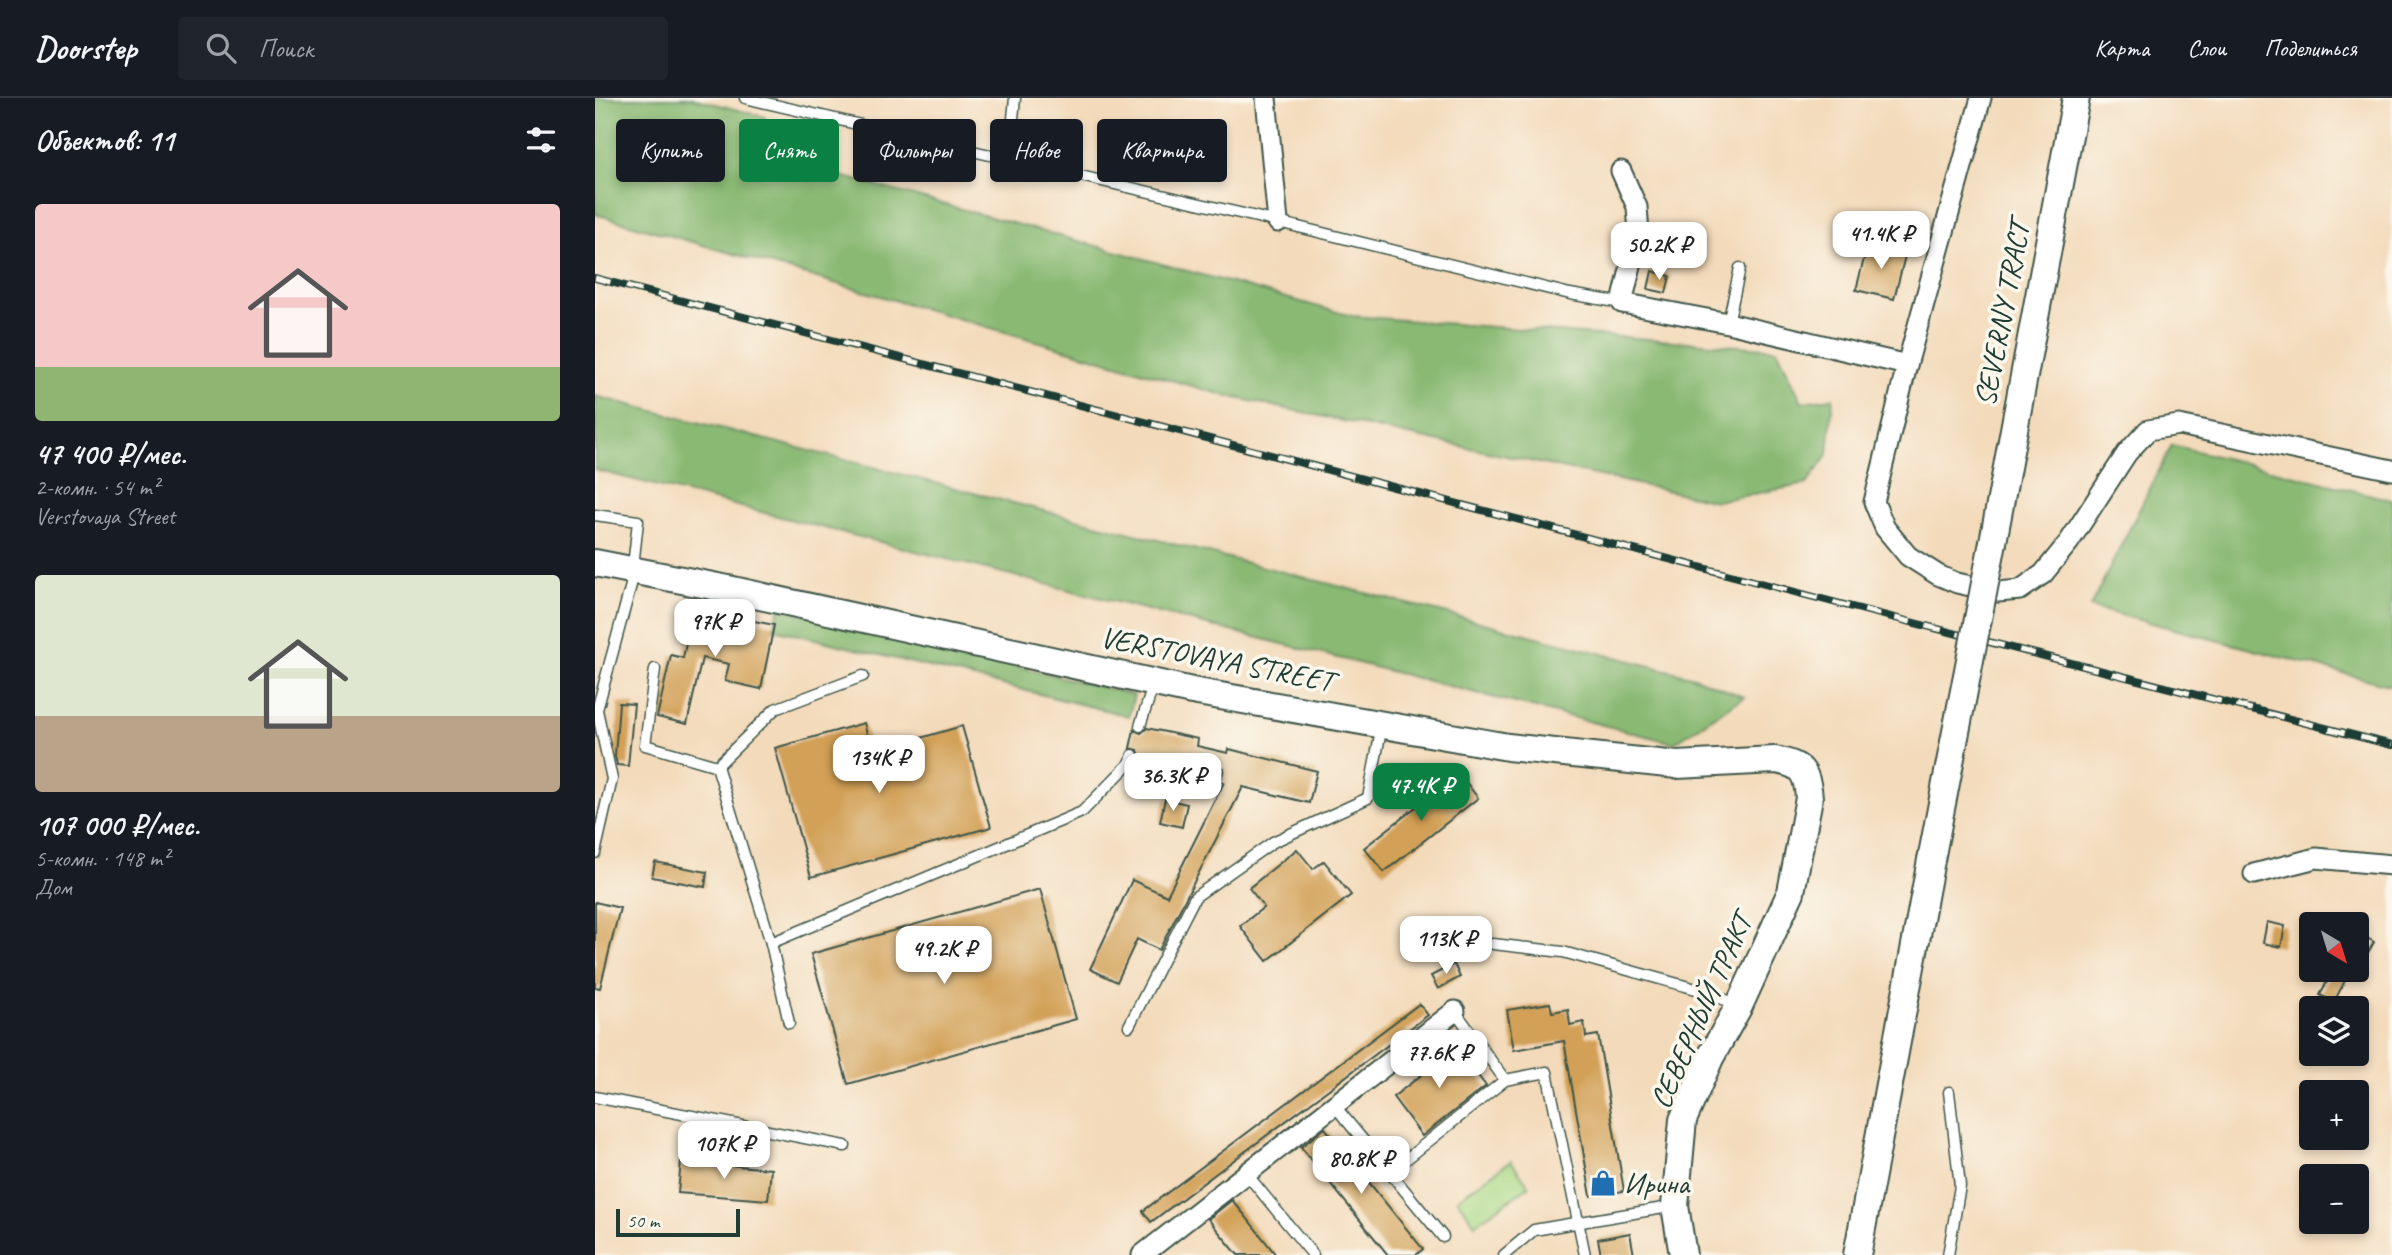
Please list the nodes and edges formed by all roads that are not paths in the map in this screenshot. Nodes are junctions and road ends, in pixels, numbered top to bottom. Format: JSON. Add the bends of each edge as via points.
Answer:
{"nodes":[{"id":1,"x":745,"y":98,"type":"edge"},
{"id":2,"x":803,"y":98,"type":"edge"},
{"id":3,"x":1016,"y":98,"type":"edge"},
{"id":4,"x":1266,"y":98,"type":"edge"},
{"id":5,"x":1981,"y":98,"type":"edge"},
{"id":6,"x":2076,"y":98,"type":"edge"},
{"id":7,"x":799,"y":111,"type":"junction"},
{"id":8,"x":1014,"y":119,"type":"edge"},
{"id":9,"x":990,"y":156,"type":"edge"},
{"id":10,"x":1621,"y":171,"type":"dead end"},
{"id":11,"x":1083,"y":177,"type":"edge"},
{"id":12,"x":1278,"y":222,"type":"junction"},
{"id":13,"x":1740,"y":268,"type":"dead end"},
{"id":14,"x":1622,"y":303,"type":"junction"},
{"id":15,"x":1728,"y":323,"type":"junction"},
{"id":16,"x":1907,"y":365,"type":"junction"},
{"id":17,"x":2392,"y":470,"type":"edge"},
{"id":18,"x":595,"y":514,"type":"edge"},
{"id":19,"x":595,"y":563,"type":"edge"},
{"id":20,"x":634,"y":572,"type":"junction"},
{"id":21,"x":655,"y":669,"type":"dead end"},
{"id":22,"x":863,"y":676,"type":"dead end"},
{"id":23,"x":1155,"y":682,"type":"junction"},
{"id":24,"x":596,"y":710,"type":"edge"},
{"id":25,"x":1383,"y":724,"type":"junction"},
{"id":26,"x":1140,"y":726,"type":"dead end"},
{"id":27,"x":1132,"y":755,"type":"dead end"},
{"id":28,"x":717,"y":766,"type":"junction"},
{"id":29,"x":1809,"y":798,"type":"joint"},
{"id":30,"x":595,"y":853,"type":"edge"},
{"id":31,"x":2392,"y":865,"type":"edge"},
{"id":32,"x":2254,"y":874,"type":"dead end"},
{"id":33,"x":771,"y":943,"type":"junction"},
{"id":34,"x":1493,"y":944,"type":"dead end"},
{"id":35,"x":1739,"y":1006,"type":"junction"},
{"id":36,"x":1455,"y":1011,"type":"joint"},
{"id":37,"x":789,"y":1023,"type":"dead end"},
{"id":38,"x":1129,"y":1026,"type":"dead end"},
{"id":39,"x":1505,"y":1080,"type":"junction"},
{"id":40,"x":1949,"y":1092,"type":"dead end"},
{"id":41,"x":595,"y":1097,"type":"edge"},
{"id":42,"x":1333,"y":1104,"type":"junction"},
{"id":43,"x":845,"y":1146,"type":"dead end"},
{"id":44,"x":1245,"y":1172,"type":"junction"},
{"id":45,"x":1389,"y":1173,"type":"junction"},
{"id":46,"x":1675,"y":1206,"type":"junction"},
{"id":47,"x":1579,"y":1222,"type":"junction"},
{"id":48,"x":1443,"y":1237,"type":"dead end"},
{"id":49,"x":1149,"y":1253,"type":"edge"},
{"id":50,"x":1313,"y":1255,"type":"edge"},
{"id":51,"x":1504,"y":1255,"type":"edge"},
{"id":52,"x":1585,"y":1255,"type":"edge"},
{"id":53,"x":1683,"y":1255,"type":"edge"},
{"id":54,"x":1857,"y":1255,"type":"edge"},
{"id":55,"x":1948,"y":1255,"type":"edge"}],
"edges":[{"from":1,"to":7,"type":"lane"},
{"from":2,"to":7,"type":"lane"},
{"from":3,"to":8,"type":"lane"},
{"from":4,"to":12,"type":"street"},
{"from":5,"to":16,"type":"street"},
{"from":6,"to":54,"type":"street","name":"SEVERNY TRACT","bridge":true},
{"from":7,"to":9,"type":"lane"},
{"from":10,"to":14,"type":"street","via":[[1637,207],[1639,232]]},
{"from":11,"to":12,"type":"lane"},
{"from":12,"to":14,"type":"lane"},
{"from":13,"to":15,"type":"lane"},
{"from":14,"to":15,"type":"street"},
{"from":15,"to":16,"type":"street"},
{"from":16,"to":17,"type":"street","via":[[1874,502],[1885,528],[1908,556],[1938,575],[1984,589],[2020,590],[2043,574],[2148,430],[2179,425]]},
{"from":18,"to":20,"type":"lane","via":[[638,521]]},
{"from":19,"to":20,"type":"street","name":"VERSTOVAYA STREET"},
{"from":20,"to":23,"type":"street","name":"VERSTOVAYA STREET"},
{"from":20,"to":24,"type":"lane"},
{"from":21,"to":28,"type":"lane","via":[[645,745]]},
{"from":22,"to":28,"type":"lane","via":[[775,709]]},
{"from":23,"to":25,"type":"street","name":"VERSTOVAYA STREET"},
{"from":23,"to":26,"type":"lane"},
{"from":24,"to":30,"type":"lane","via":[[612,779]]},
{"from":25,"to":29,"type":"street","name":"VERSTOVAYA STREET","via":[[1508,747],[1677,765],[1789,762],[1801,769]]},
{"from":25,"to":38,"type":"lane","via":[[1368,798],[1273,842],[1195,897]]},
{"from":27,"to":33,"type":"lane","via":[[1130,764],[1081,812]]},
{"from":28,"to":33,"type":"lane"},
{"from":29,"to":35,"type":"street","name":"СЕВЕРНЫЙ ТРАКТ","via":[[1791,892]]},
{"from":31,"to":32,"type":"street","via":[[2316,858]]},
{"from":33,"to":37,"type":"lane"},
{"from":34,"to":35,"type":"lane","via":[[1563,952],[1696,989]]},
{"from":35,"to":46,"type":"street","name":"СЕВЕРНЫЙ ТРАКТ","via":[[1683,1120]]},
{"from":36,"to":39,"type":"lane"},
{"from":36,"to":42,"type":"street"},
{"from":39,"to":45,"type":"lane"},
{"from":39,"to":47,"type":"lane","via":[[1547,1072]]},
{"from":40,"to":55,"type":"lane","via":[[1960,1186]]},
{"from":41,"to":43,"type":"lane"},
{"from":42,"to":44,"type":"street"},
{"from":42,"to":45,"type":"lane"},
{"from":44,"to":49,"type":"street"},
{"from":44,"to":50,"type":"lane"},
{"from":45,"to":48,"type":"lane"},
{"from":46,"to":47,"type":"lane"},
{"from":46,"to":53,"type":"street","name":"СЕВЕРНЫЙ ТРАКТ"},
{"from":47,"to":51,"type":"lane","via":[[1534,1230]]},
{"from":47,"to":52,"type":"lane"}]}
